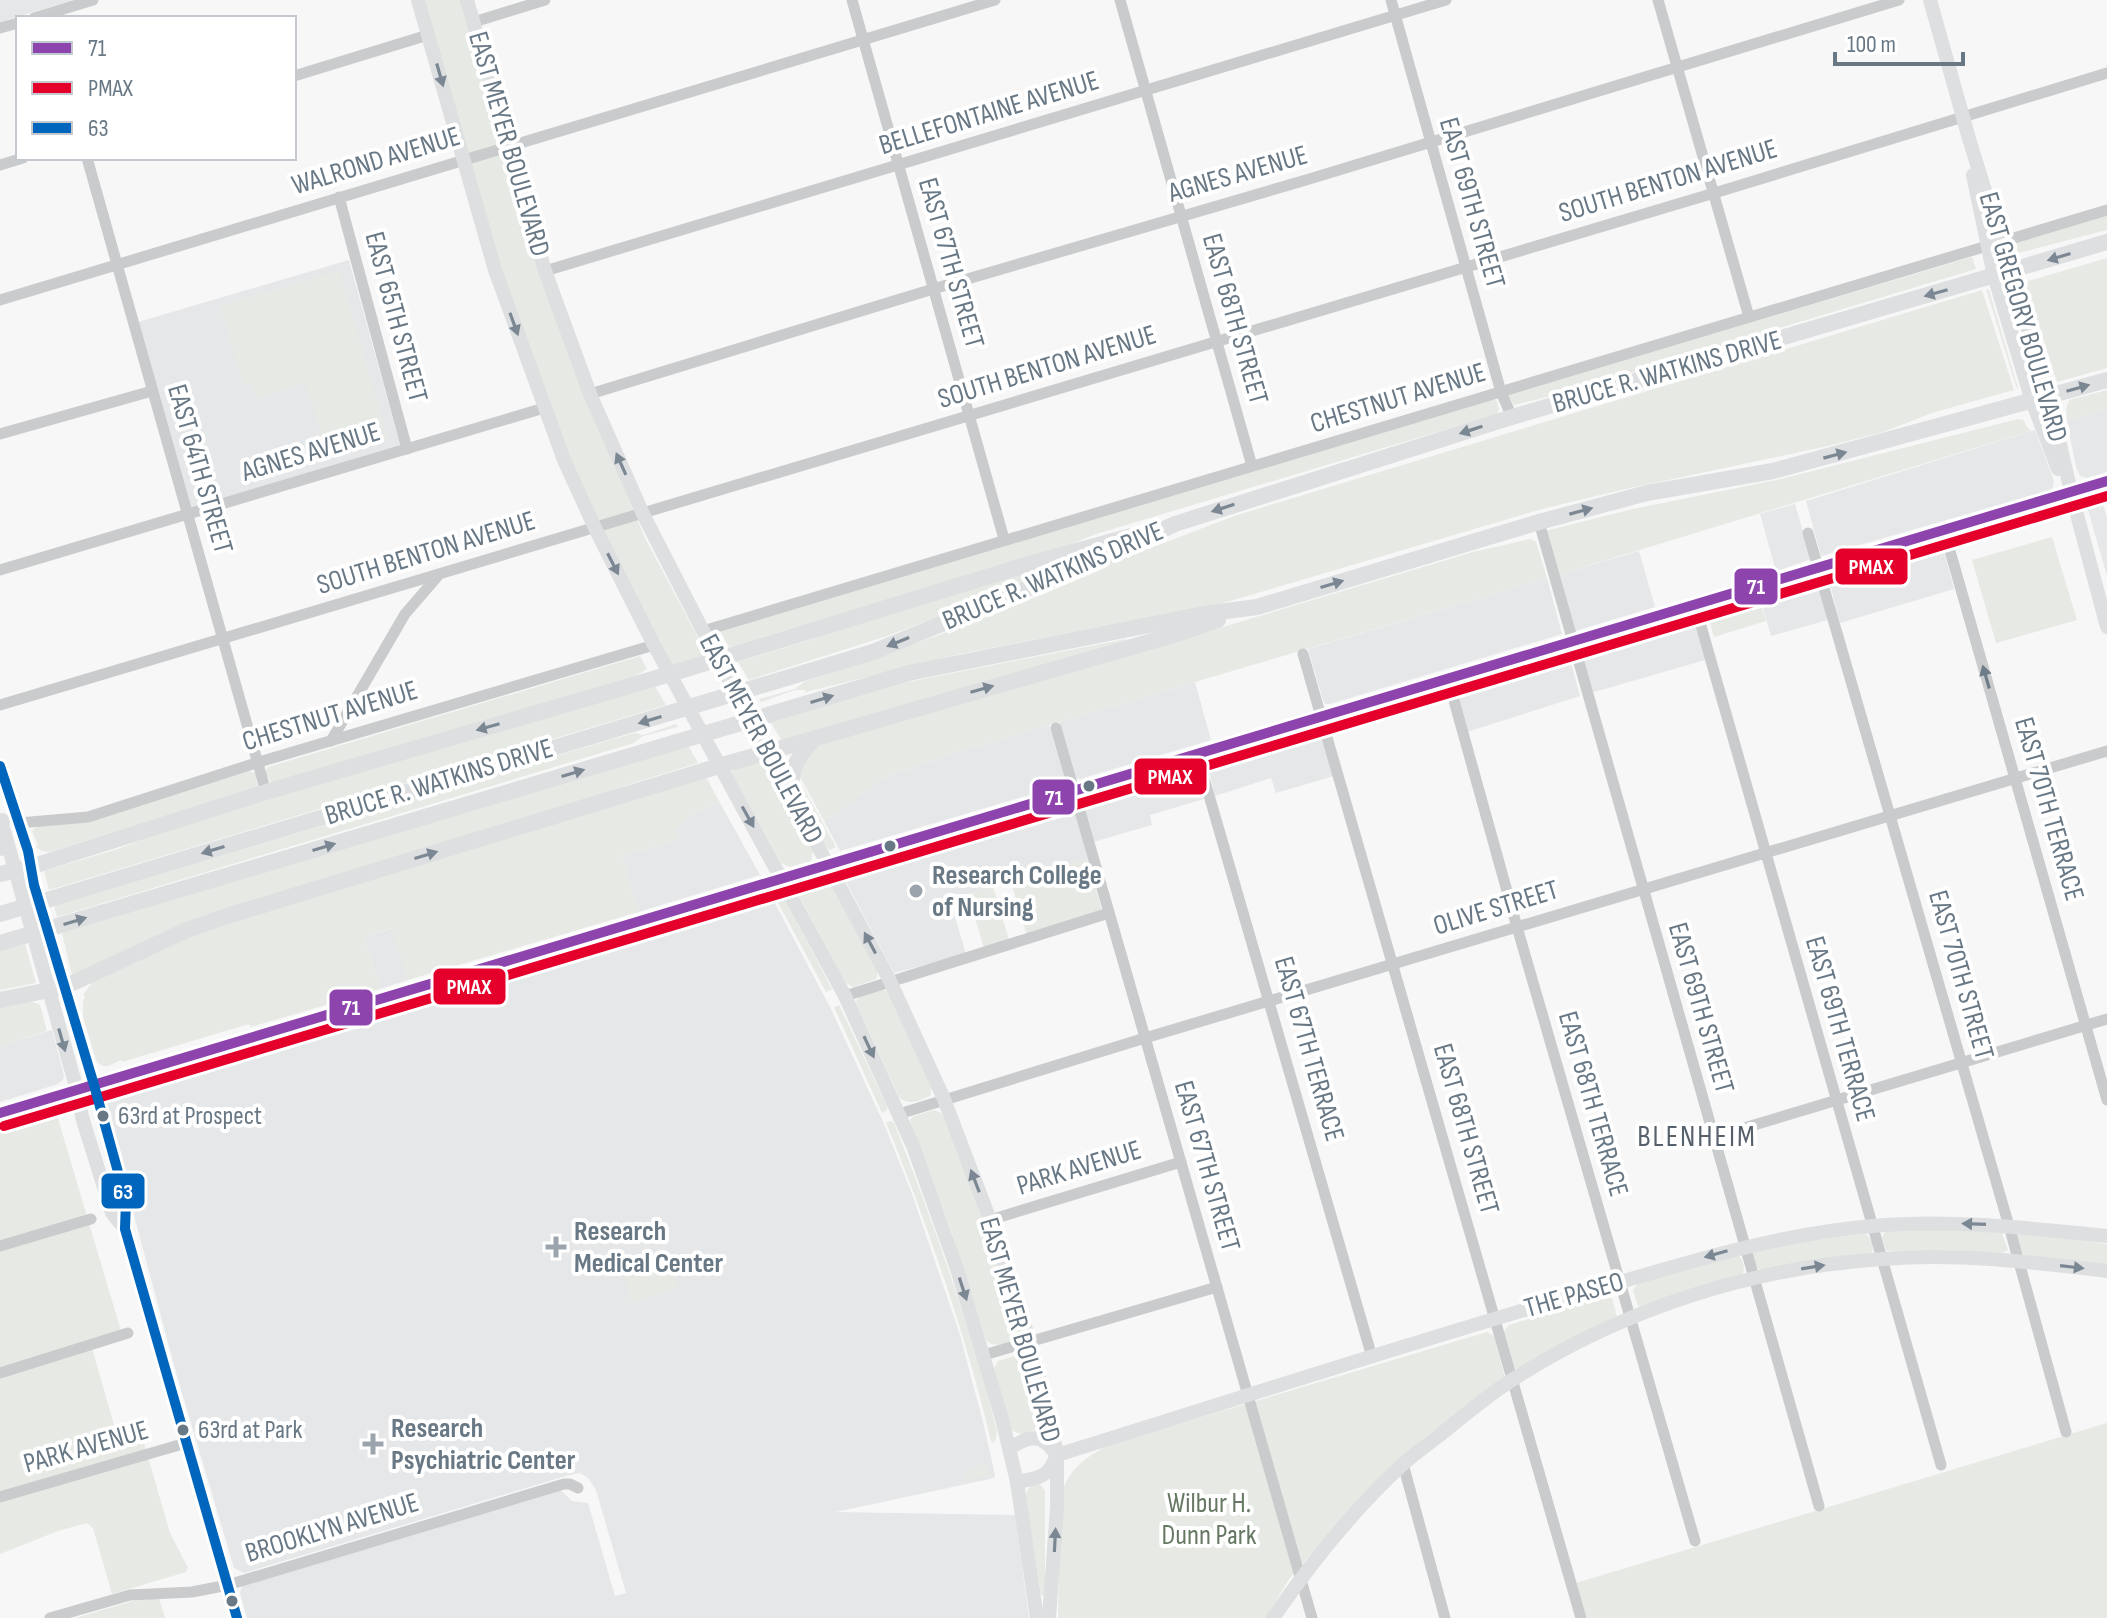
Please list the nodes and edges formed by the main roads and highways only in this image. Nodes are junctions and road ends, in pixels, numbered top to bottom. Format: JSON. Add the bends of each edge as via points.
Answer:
{"nodes":[{"id":1,"x":418,"y":0,"type":"edge"},
{"id":2,"x":467,"y":0,"type":"edge"},
{"id":3,"x":1930,"y":0,"type":"edge"},
{"id":4,"x":1970,"y":142,"type":"junction"},
{"id":5,"x":2107,"y":242,"type":"edge"},
{"id":6,"x":2010,"y":271,"type":"junction"},
{"id":7,"x":1994,"y":276,"type":"junction"},
{"id":8,"x":2107,"y":380,"type":"edge"},
{"id":9,"x":2049,"y":397,"type":"junction"},
{"id":10,"x":2032,"y":401,"type":"junction"},
{"id":11,"x":2107,"y":481,"type":"edge"},
{"id":12,"x":2071,"y":492,"type":"junction"},
{"id":13,"x":1175,"y":524,"type":"junction"},
{"id":14,"x":1257,"y":607,"type":"junction"},
{"id":15,"x":2106,"y":620,"type":"edge"},
{"id":16,"x":718,"y":659,"type":"junction"},
{"id":17,"x":670,"y":674,"type":"junction"},
{"id":18,"x":814,"y":739,"type":"junction"},
{"id":19,"x":768,"y":753,"type":"junction"},
{"id":20,"x":0,"y":766,"type":"edge"},
{"id":21,"x":719,"y":766,"type":"junction"},
{"id":22,"x":791,"y":794,"type":"junction"},
{"id":23,"x":7,"y":819,"type":"edge"},
{"id":24,"x":0,"y":848,"type":"edge"},
{"id":25,"x":829,"y":864,"type":"junction"},
{"id":26,"x":15,"y":870,"type":"edge"},
{"id":27,"x":782,"y":878,"type":"junction"},
{"id":28,"x":0,"y":914,"type":"edge"},
{"id":29,"x":0,"y":943,"type":"edge"},
{"id":30,"x":56,"y":988,"type":"junction"},
{"id":31,"x":0,"y":1000,"type":"edge"},
{"id":32,"x":94,"y":1085,"type":"junction"},
{"id":33,"x":77,"y":1090,"type":"junction"},
{"id":34,"x":0,"y":1113,"type":"edge"},
{"id":35,"x":125,"y":1229,"type":"junction"},
{"id":36,"x":2107,"y":1236,"type":"edge"},
{"id":37,"x":2107,"y":1271,"type":"edge"},
{"id":38,"x":1010,"y":1448,"type":"junction"},
{"id":39,"x":1057,"y":1455,"type":"junction"},
{"id":40,"x":1017,"y":1482,"type":"junction"},
{"id":41,"x":237,"y":1618,"type":"edge"},
{"id":42,"x":1037,"y":1618,"type":"edge"},
{"id":43,"x":1049,"y":1618,"type":"edge"},
{"id":44,"x":1273,"y":1618,"type":"edge"}],
"edges":[{"from":1,"to":17,"type":"main road","name":"EAST MEYER BOULEVARD","one_way":true,"via":[[495,270],[544,408],[595,528]]},
{"from":16,"to":2,"type":"main road","name":"EAST MEYER BOULEVARD","one_way":true,"via":[[643,514],[590,394],[545,271]]},
{"from":3,"to":4,"type":"main road","name":"EAST GREGORY BOULEVARD"},
{"from":4,"to":6,"type":"main road","name":"EAST GREGORY BOULEVARD"},
{"from":4,"to":7,"type":"main road","name":"EAST GREGORY BOULEVARD"},
{"from":5,"to":6,"type":"highway","name":"BRUCE R. WATKINS DRIVE","one_way":true},
{"from":6,"to":7,"type":"highway","name":"BRUCE R. WATKINS DRIVE"},
{"from":6,"to":9,"type":"main road","name":"EAST GREGORY BOULEVARD"},
{"from":7,"to":10,"type":"main road","name":"EAST GREGORY BOULEVARD"},
{"from":7,"to":13,"type":"highway","name":"BRUCE R. WATKINS DRIVE","one_way":true,"via":[[1512,417]]},
{"from":9,"to":8,"type":"highway","name":"BRUCE R. WATKINS DRIVE","one_way":true},
{"from":9,"to":10,"type":"highway","name":"BRUCE R. WATKINS DRIVE"},
{"from":9,"to":12,"type":"main road","name":"EAST GREGORY BOULEVARD"},
{"from":10,"to":12,"type":"main road","name":"EAST GREGORY BOULEVARD"},
{"from":14,"to":10,"type":"highway","name":"BRUCE R. WATKINS DRIVE","one_way":true,"via":[[1647,493],[1773,471]]},
{"from":11,"to":12,"type":"main road"},
{"from":12,"to":15,"type":"main road","name":"EAST GREGORY BOULEVARD"},
{"from":12,"to":25,"type":"main road"},
{"from":13,"to":16,"type":"highway"},
{"from":13,"to":28,"type":"highway","name":"BRUCE R. WATKINS DRIVE","one_way":true,"via":[[873,652]]},
{"from":18,"to":14,"type":"highway","one_way":true},
{"from":29,"to":14,"type":"highway","name":"BRUCE R. WATKINS DRIVE","one_way":true,"via":[[909,673]]},
{"from":16,"to":17,"type":"highway"},
{"from":16,"to":19,"type":"main road","name":"EAST MEYER BOULEVARD"},
{"from":17,"to":21,"type":"main road","name":"EAST MEYER BOULEVARD"},
{"from":17,"to":26,"type":"highway","one_way":true},
{"from":18,"to":19,"type":"highway"},
{"from":18,"to":22,"type":"highway","via":[[793,768]]},
{"from":19,"to":21,"type":"highway"},
{"from":19,"to":22,"type":"main road","name":"EAST MEYER BOULEVARD"},
{"from":20,"to":23,"type":"main road"},
{"from":21,"to":27,"type":"main road","name":"EAST MEYER BOULEVARD","one_way":true},
{"from":30,"to":21,"type":"highway","one_way":true,"via":[[227,916]]},
{"from":22,"to":25,"type":"main road","name":"EAST MEYER BOULEVARD"},
{"from":23,"to":24,"type":"highway"},
{"from":23,"to":26,"type":"main road"},
{"from":25,"to":27,"type":"main road"},
{"from":39,"to":25,"type":"main road","name":"EAST MEYER BOULEVARD","one_way":true,"via":[[1030,1342],[944,1099]]},
{"from":26,"to":30,"type":"main road","via":[[27,887]]},
{"from":27,"to":32,"type":"main road"},
{"from":27,"to":38,"type":"main road","name":"EAST MEYER BOULEVARD","one_way":true,"via":[[845,996],[899,1114],[937,1210]]},
{"from":30,"to":31,"type":"highway"},
{"from":30,"to":32,"type":"main road"},
{"from":30,"to":33,"type":"main road","one_way":true},
{"from":32,"to":33,"type":"main road"},
{"from":32,"to":35,"type":"main road","via":[[126,1201]]},
{"from":33,"to":34,"type":"main road"},
{"from":33,"to":35,"type":"main road","via":[[112,1213]]},
{"from":35,"to":41,"type":"main road"},
{"from":36,"to":39,"type":"main road","name":"THE PASEO","one_way":true,"via":[[2009,1226],[1873,1226],[1745,1246]]},
{"from":44,"to":37,"type":"main road","name":"THE PASEO","one_way":true,"via":[[1355,1512],[1403,1464],[1512,1380],[1631,1318],[1754,1278],[1882,1259],[1971,1257]]},
{"from":38,"to":39,"type":"main road","via":[[1038,1438]]},
{"from":38,"to":40,"type":"main road"},
{"from":39,"to":40,"type":"main road","via":[[1042,1476]]},
{"from":43,"to":39,"type":"main road","name":"EAST MEYER BOULEVARD","one_way":true},
{"from":40,"to":42,"type":"main road","name":"EAST MEYER BOULEVARD"}]}
